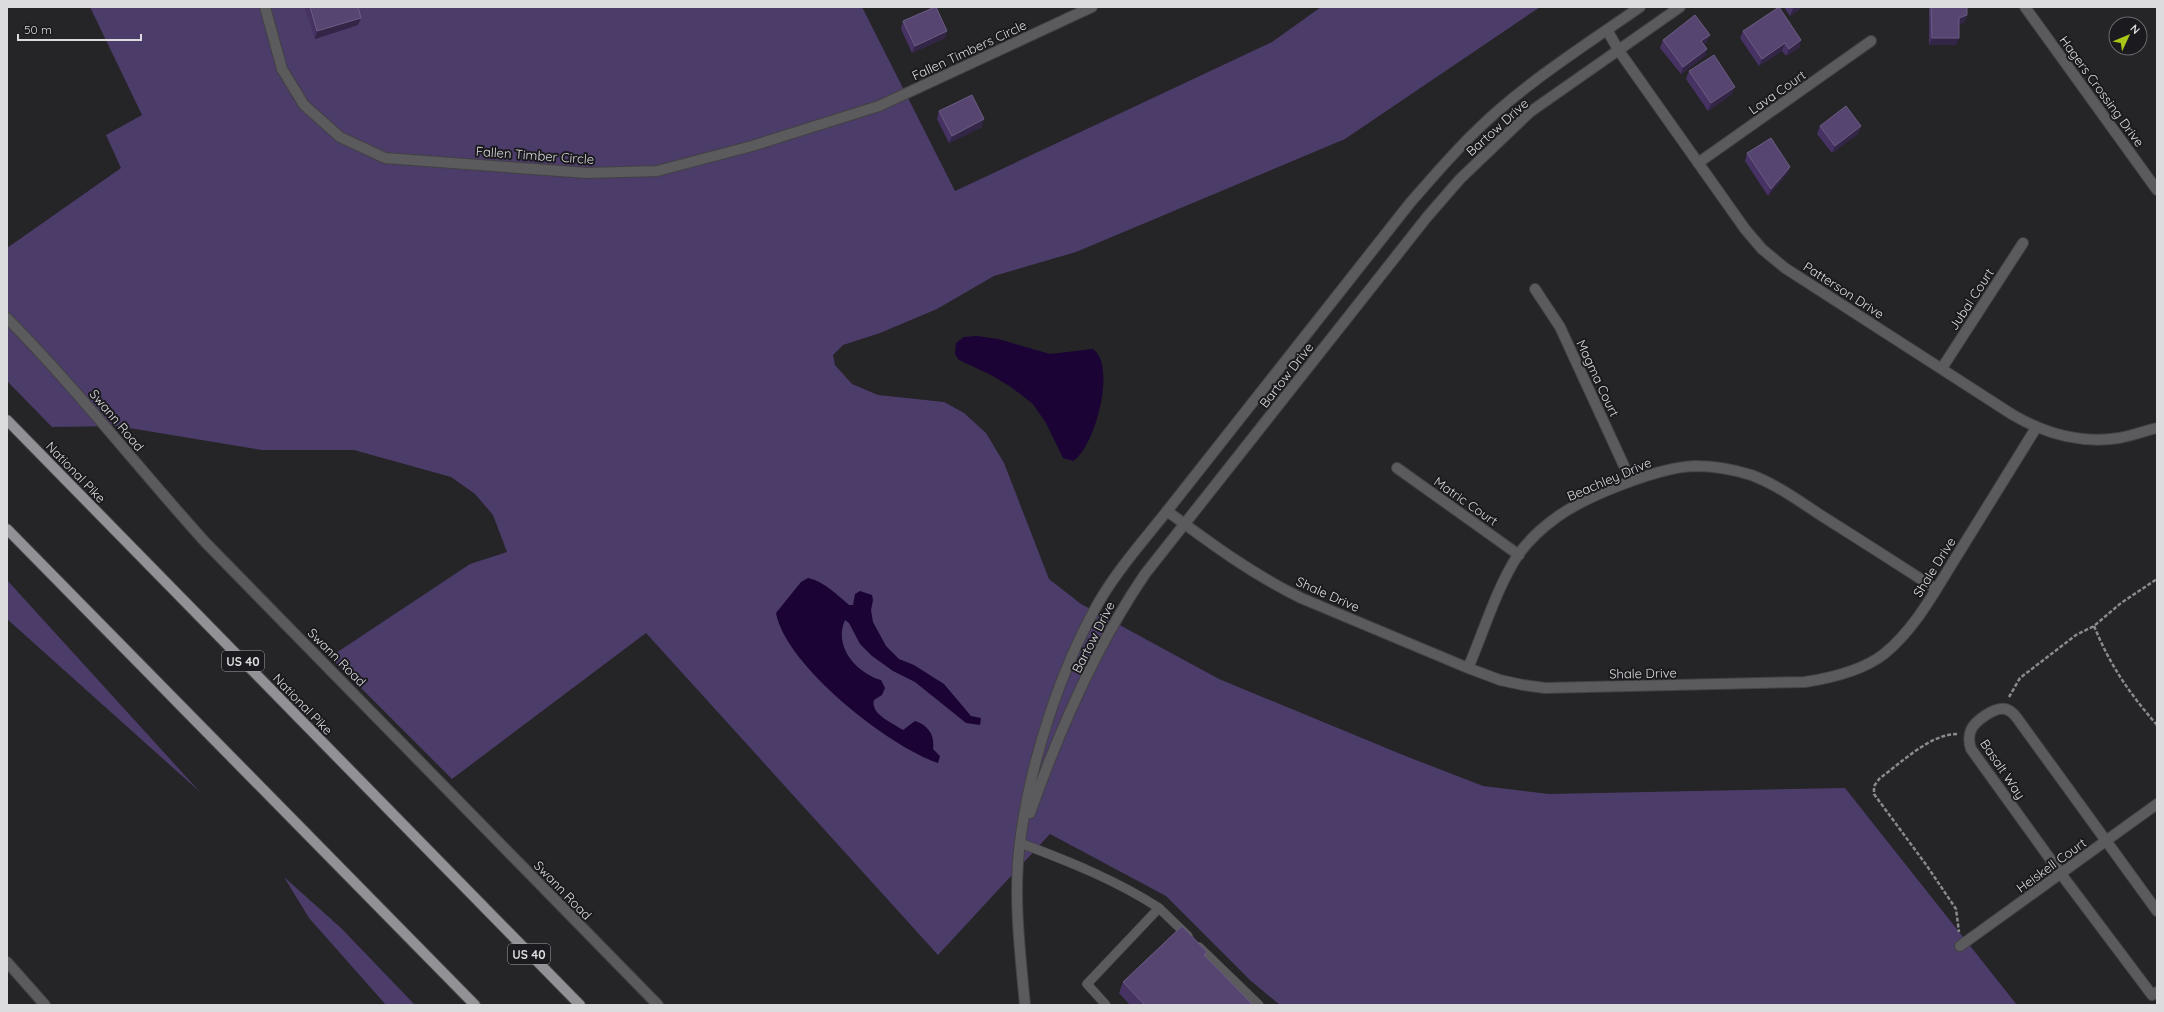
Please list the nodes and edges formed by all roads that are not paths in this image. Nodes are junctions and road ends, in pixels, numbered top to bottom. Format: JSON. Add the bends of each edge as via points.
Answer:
{"nodes":[{"id":1,"x":265,"y":7,"type":"edge"},
{"id":2,"x":1092,"y":7,"type":"edge"},
{"id":3,"x":1640,"y":7,"type":"edge"},
{"id":4,"x":1680,"y":7,"type":"edge"},
{"id":5,"x":2025,"y":7,"type":"edge"},
{"id":6,"x":1607,"y":30,"type":"junction"},
{"id":7,"x":1871,"y":41,"type":"dead end"},
{"id":8,"x":1619,"y":51,"type":"junction"},
{"id":9,"x":879,"y":106,"type":"joint"},
{"id":10,"x":1698,"y":163,"type":"junction"},
{"id":11,"x":2157,"y":190,"type":"edge"},
{"id":12,"x":2023,"y":243,"type":"dead end"},
{"id":13,"x":1535,"y":289,"type":"dead end"},
{"id":14,"x":7,"y":318,"type":"edge"},
{"id":15,"x":1942,"y":368,"type":"junction"},
{"id":16,"x":7,"y":420,"type":"edge"},
{"id":17,"x":2036,"y":428,"type":"junction"},
{"id":18,"x":2157,"y":428,"type":"edge"},
{"id":19,"x":1397,"y":468,"type":"dead end"},
{"id":20,"x":1631,"y":481,"type":"junction"},
{"id":21,"x":1167,"y":511,"type":"junction"},
{"id":22,"x":1185,"y":524,"type":"junction"},
{"id":23,"x":7,"y":529,"type":"edge"},
{"id":24,"x":1519,"y":555,"type":"junction"},
{"id":25,"x":1936,"y":589,"type":"junction"},
{"id":26,"x":1468,"y":668,"type":"junction"},
{"id":27,"x":2157,"y":804,"type":"edge"},
{"id":28,"x":2107,"y":840,"type":"junction"},
{"id":29,"x":1020,"y":843,"type":"junction"},
{"id":30,"x":2061,"y":874,"type":"junction"},
{"id":31,"x":1159,"y":908,"type":"junction"},
{"id":32,"x":2157,"y":911,"type":"edge"},
{"id":33,"x":1960,"y":946,"type":"road end"},
{"id":34,"x":7,"y":962,"type":"edge"},
{"id":35,"x":2157,"y":992,"type":"edge"},
{"id":36,"x":45,"y":1005,"type":"edge"},
{"id":37,"x":475,"y":1005,"type":"edge"},
{"id":38,"x":580,"y":1005,"type":"edge"},
{"id":39,"x":658,"y":1005,"type":"edge"},
{"id":40,"x":1025,"y":1005,"type":"edge"},
{"id":41,"x":1106,"y":1005,"type":"edge"},
{"id":42,"x":1259,"y":1005,"type":"edge"}],
"edges":[{"from":1,"to":9,"type":"street","name":"Fallen Timber Circle","via":[[282,69],[304,105],[340,137],[385,158],[587,173],[657,171],[752,146]]},
{"from":2,"to":9,"type":"street","name":"Fallen Timbers Circle"},
{"from":3,"to":6,"type":"street","name":"Bartow Drive"},
{"from":4,"to":8,"type":"street","name":"Bartow Drive"},
{"from":5,"to":11,"type":"street","name":"Hagers Crossing Drive"},
{"from":6,"to":8,"type":"street","name":"Patterson Drive"},
{"from":6,"to":21,"type":"street","name":"Bartow Drive","via":[[1518,95],[1477,130],[1442,167],[1410,203]]},
{"from":7,"to":10,"type":"street","name":"Lava Court"},
{"from":8,"to":10,"type":"street","name":"Patterson Drive"},
{"from":8,"to":22,"type":"street","name":"Bartow Drive","via":[[1530,112],[1460,179],[1427,217]]},
{"from":10,"to":15,"type":"street","name":"Patterson Drive","via":[[1762,249],[1785,268]]},
{"from":12,"to":15,"type":"street","name":"Jubal Court"},
{"from":13,"to":20,"type":"street","name":"Magma Court","via":[[1560,327]]},
{"from":14,"to":39,"type":"street","name":"Swann Road","via":[[88,405],[162,495],[206,543]]},
{"from":15,"to":17,"type":"street","name":"Patterson Drive"},
{"from":16,"to":38,"type":"main road","name":"National Pike","number":"US 40"},
{"from":17,"to":18,"type":"street","name":"Patterson Drive","via":[[2067,438],[2092,440],[2119,438]]},
{"from":17,"to":25,"type":"street","name":"Shale Drive"},
{"from":19,"to":24,"type":"street","name":"Matric Court"},
{"from":20,"to":24,"type":"street","name":"Beachley Drive","via":[[1557,517],[1538,533]]},
{"from":20,"to":25,"type":"street","name":"Beachley Drive","via":[[1667,470],[1693,466],[1723,468],[1752,476],[1781,490]]},
{"from":21,"to":22,"type":"street","name":"Shale Drive"},
{"from":21,"to":29,"type":"street","name":"Bartow Drive","via":[[1100,600],[1076,648],[1053,706],[1034,766]]},
{"from":22,"to":26,"type":"street","name":"Shale Drive","via":[[1244,567],[1274,584]]},
{"from":22,"to":29,"type":"street","name":"Bartow Drive","via":[[1145,574],[1121,610],[1098,654],[1046,768]]},
{"from":23,"to":37,"type":"main road"},
{"from":24,"to":26,"type":"street","name":"Beachley Drive","via":[[1502,586]]},
{"from":25,"to":26,"type":"street","name":"Shale Drive","via":[[1903,635],[1883,654],[1858,668],[1831,678],[1805,682],[1545,688],[1500,680]]},
{"from":27,"to":28,"type":"street","name":"Heiskell Court"},
{"from":28,"to":30,"type":"street","name":"Heiskell Court"},
{"from":28,"to":30,"type":"street","name":"Basalt Way","via":[[2012,712],[2004,709],[1995,711],[1977,723],[1970,734],[1971,749]]},
{"from":28,"to":32,"type":"street"},
{"from":29,"to":31,"type":"lane","via":[[1062,858],[1135,893]]},
{"from":29,"to":40,"type":"street","name":"Bartow Drive","via":[[1017,907]]},
{"from":30,"to":33,"type":"street","name":"Heiskell Court"},
{"from":30,"to":35,"type":"street","name":"Basalt Way","via":[[2152,995]]},
{"from":31,"to":41,"type":"lane","via":[[1087,984]]},
{"from":31,"to":42,"type":"lane"},
{"from":34,"to":36,"type":"street"}]}
